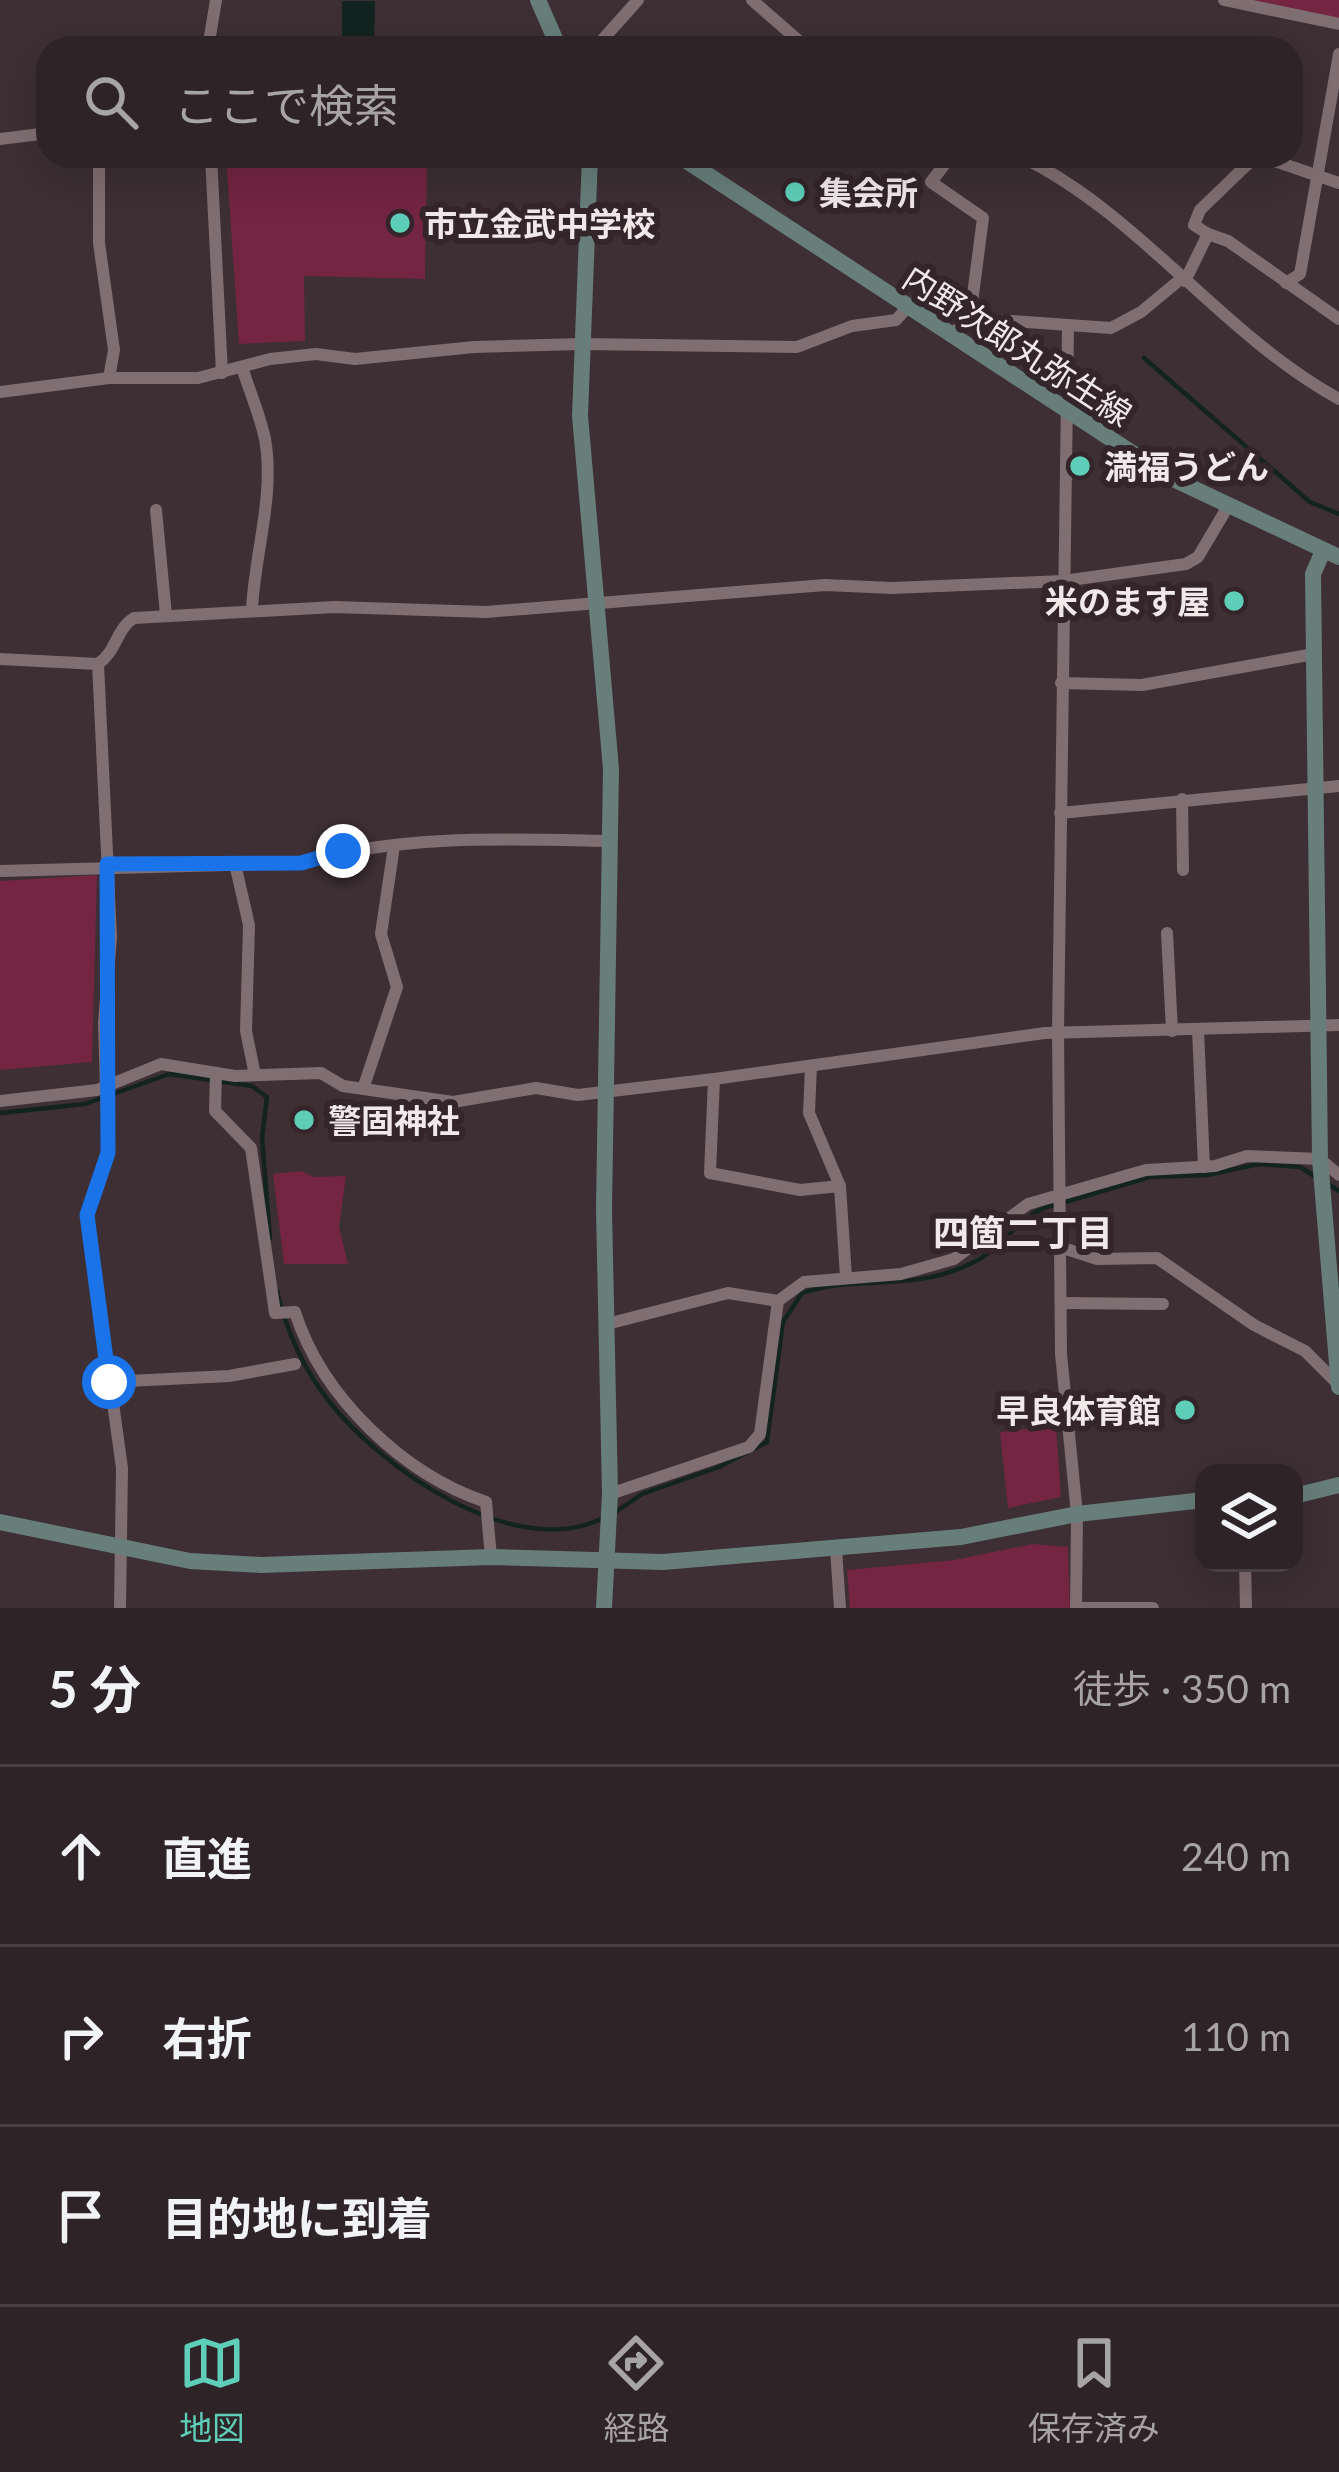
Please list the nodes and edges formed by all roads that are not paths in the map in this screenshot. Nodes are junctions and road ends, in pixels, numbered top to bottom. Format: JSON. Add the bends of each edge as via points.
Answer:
{"nodes":[{"id":1,"x":216,"y":0,"type":"edge"},
{"id":2,"x":538,"y":0,"type":"edge"},
{"id":3,"x":638,"y":0,"type":"edge"},
{"id":4,"x":752,"y":0,"type":"edge"},
{"id":5,"x":1224,"y":0,"type":"edge"},
{"id":6,"x":1339,"y":24,"type":"edge"},
{"id":7,"x":210,"y":36,"type":"edge"},
{"id":8,"x":554,"y":36,"type":"edge"},
{"id":9,"x":606,"y":36,"type":"edge"},
{"id":10,"x":793,"y":36,"type":"edge"},
{"id":11,"x":1339,"y":54,"type":"edge"},
{"id":12,"x":36,"y":134,"type":"edge"},
{"id":13,"x":0,"y":139,"type":"edge"},
{"id":14,"x":99,"y":168,"type":"edge"},
{"id":15,"x":212,"y":168,"type":"edge"},
{"id":16,"x":589,"y":168,"type":"edge"},
{"id":17,"x":697,"y":168,"type":"edge"},
{"id":18,"x":942,"y":168,"type":"edge"},
{"id":19,"x":1039,"y":168,"type":"edge"},
{"id":20,"x":1245,"y":168,"type":"edge"},
{"id":21,"x":1293,"y":168,"type":"edge"},
{"id":22,"x":1317,"y":176,"type":"junction"},
{"id":23,"x":1339,"y":184,"type":"edge"},
{"id":24,"x":1208,"y":234,"type":"junction"},
{"id":25,"x":1184,"y":279,"type":"junction"},
{"id":26,"x":1286,"y":283,"type":"junction"},
{"id":27,"x":906,"y":309,"type":"junction"},
{"id":28,"x":970,"y":318,"type":"junction"},
{"id":29,"x":1339,"y":320,"type":"edge"},
{"id":30,"x":1068,"y":327,"type":"junction"},
{"id":31,"x":950,"y":336,"type":"junction"},
{"id":32,"x":581,"y":344,"type":"junction"},
{"id":33,"x":242,"y":367,"type":"junction"},
{"id":34,"x":222,"y":373,"type":"junction"},
{"id":35,"x":109,"y":378,"type":"junction"},
{"id":36,"x":0,"y":392,"type":"edge"},
{"id":37,"x":1339,"y":399,"type":"edge"},
{"id":38,"x":1064,"y":412,"type":"junction"},
{"id":39,"x":1227,"y":508,"type":"junction"},
{"id":40,"x":155,"y":510,"type":"dead end"},
{"id":41,"x":1331,"y":554,"type":"edge"},
{"id":42,"x":1063,"y":581,"type":"junction"},
{"id":43,"x":600,"y":604,"type":"junction"},
{"id":44,"x":252,"y":608,"type":"junction"},
{"id":45,"x":166,"y":615,"type":"junction"},
{"id":46,"x":1314,"y":654,"type":"junction"},
{"id":47,"x":0,"y":659,"type":"edge"},
{"id":48,"x":98,"y":664,"type":"junction"},
{"id":49,"x":1061,"y":683,"type":"junction"},
{"id":50,"x":1339,"y":786,"type":"edge"},
{"id":51,"x":1315,"y":789,"type":"junction"},
{"id":52,"x":1181,"y":799,"type":"junction"},
{"id":53,"x":1060,"y":813,"type":"junction"},
{"id":54,"x":610,"y":841,"type":"junction"},
{"id":55,"x":394,"y":846,"type":"junction"},
{"id":56,"x":107,"y":864,"type":"junction"},
{"id":57,"x":235,"y":865,"type":"junction"},
{"id":58,"x":1183,"y":870,"type":"dead end"},
{"id":59,"x":0,"y":871,"type":"edge"},
{"id":60,"x":1167,"y":933,"type":"dead end"},
{"id":61,"x":1339,"y":1025,"type":"edge"},
{"id":62,"x":1318,"y":1026,"type":"junction"},
{"id":63,"x":1198,"y":1030,"type":"junction"},
{"id":64,"x":1172,"y":1031,"type":"junction"},
{"id":65,"x":1058,"y":1032,"type":"junction"},
{"id":66,"x":811,"y":1066,"type":"junction"},
{"id":67,"x":215,"y":1072,"type":"junction"},
{"id":68,"x":255,"y":1075,"type":"junction"},
{"id":69,"x":714,"y":1079,"type":"junction"},
{"id":70,"x":107,"y":1085,"type":"junction"},
{"id":71,"x":364,"y":1086,"type":"junction"},
{"id":72,"x":606,"y":1091,"type":"junction"},
{"id":73,"x":0,"y":1101,"type":"edge"},
{"id":74,"x":1320,"y":1162,"type":"junction"},
{"id":75,"x":1204,"y":1166,"type":"junction"},
{"id":76,"x":1339,"y":1175,"type":"edge"},
{"id":77,"x":840,"y":1186,"type":"junction"},
{"id":78,"x":1062,"y":1195,"type":"junction"},
{"id":79,"x":1063,"y":1248,"type":"junction"},
{"id":80,"x":1333,"y":1248,"type":"edge"},
{"id":81,"x":846,"y":1276,"type":"junction"},
{"id":82,"x":778,"y":1301,"type":"junction"},
{"id":83,"x":1062,"y":1303,"type":"junction"},
{"id":84,"x":1163,"y":1304,"type":"dead end"},
{"id":85,"x":607,"y":1324,"type":"junction"},
{"id":86,"x":295,"y":1364,"type":"dead end"},
{"id":87,"x":109,"y":1382,"type":"junction"},
{"id":88,"x":1339,"y":1386,"type":"edge"},
{"id":89,"x":1339,"y":1485,"type":"edge"},
{"id":90,"x":1303,"y":1494,"type":"edge"},
{"id":91,"x":609,"y":1500,"type":"junction"},
{"id":92,"x":1195,"y":1501,"type":"edge"},
{"id":93,"x":1077,"y":1514,"type":"junction"},
{"id":94,"x":0,"y":1522,"type":"edge"},
{"id":95,"x":836,"y":1549,"type":"junction"},
{"id":96,"x":120,"y":1551,"type":"junction"},
{"id":97,"x":490,"y":1557,"type":"junction"},
{"id":98,"x":605,"y":1562,"type":"junction"},
{"id":99,"x":1245,"y":1572,"type":"edge"},
{"id":100,"x":120,"y":1608,"type":"edge"},
{"id":101,"x":604,"y":1608,"type":"edge"},
{"id":102,"x":841,"y":1608,"type":"edge"},
{"id":103,"x":1154,"y":1608,"type":"edge"},
{"id":104,"x":1246,"y":1608,"type":"edge"}],
"edges":[{"from":1,"to":7,"type":"street"},
{"from":2,"to":8,"type":"street"},
{"from":3,"to":9,"type":"street"},
{"from":4,"to":10,"type":"street"},
{"from":5,"to":6,"type":"street"},
{"from":11,"to":22,"type":"street"},
{"from":12,"to":13,"type":"street"},
{"from":14,"to":35,"type":"street","via":[[99,243],[114,350]]},
{"from":15,"to":34,"type":"street"},
{"from":16,"to":32,"type":"street"},
{"from":17,"to":27,"type":"street","name":"内野次郎丸弥生線"},
{"from":18,"to":28,"type":"street","via":[[931,182],[983,218]]},
{"from":19,"to":25,"type":"street","via":[[1101,208]]},
{"from":20,"to":24,"type":"street","via":[[1200,210],[1194,225]]},
{"from":21,"to":22,"type":"street"},
{"from":22,"to":23,"type":"street"},
{"from":22,"to":26,"type":"street","via":[[1300,274]]},
{"from":24,"to":25,"type":"street"},
{"from":24,"to":26,"type":"street"},
{"from":25,"to":30,"type":"street","via":[[1111,328]]},
{"from":25,"to":37,"type":"street","via":[[1257,346]]},
{"from":26,"to":29,"type":"street"},
{"from":27,"to":31,"type":"street","name":"内野次郎丸弥生線"},
{"from":27,"to":32,"type":"street","via":[[896,320],[851,326],[797,347]]},
{"from":28,"to":30,"type":"street"},
{"from":28,"to":31,"type":"street"},
{"from":30,"to":38,"type":"street"},
{"from":31,"to":38,"type":"street","name":"内野次郎丸弥生線"},
{"from":32,"to":33,"type":"street","via":[[316,354]]},
{"from":32,"to":43,"type":"street","via":[[580,416]]},
{"from":33,"to":34,"type":"street"},
{"from":33,"to":44,"type":"street","via":[[265,441]]},
{"from":34,"to":35,"type":"street"},
{"from":35,"to":36,"type":"street"},
{"from":38,"to":39,"type":"street","name":"内野次郎丸弥生線"},
{"from":38,"to":42,"type":"street"},
{"from":39,"to":41,"type":"street","name":"内野次郎丸弥生線"},
{"from":39,"to":42,"type":"street","via":[[1186,564]]},
{"from":40,"to":45,"type":"street"},
{"from":41,"to":46,"type":"street","via":[[1313,574]]},
{"from":42,"to":43,"type":"street","via":[[825,585]]},
{"from":42,"to":49,"type":"street"},
{"from":43,"to":44,"type":"street","via":[[486,612]]},
{"from":43,"to":54,"type":"street"},
{"from":44,"to":45,"type":"street"},
{"from":45,"to":48,"type":"street","via":[[123,625],[111,655]]},
{"from":46,"to":49,"type":"street","via":[[1142,685]]},
{"from":46,"to":51,"type":"street"},
{"from":47,"to":48,"type":"street"},
{"from":48,"to":56,"type":"street"},
{"from":49,"to":53,"type":"street"},
{"from":50,"to":51,"type":"street"},
{"from":51,"to":52,"type":"street"},
{"from":51,"to":62,"type":"street"},
{"from":52,"to":53,"type":"street"},
{"from":52,"to":58,"type":"street"},
{"from":53,"to":65,"type":"street"},
{"from":54,"to":55,"type":"street","via":[[476,838]]},
{"from":54,"to":72,"type":"street"},
{"from":55,"to":57,"type":"street"},
{"from":55,"to":71,"type":"street","via":[[381,934],[397,987]]},
{"from":56,"to":57,"type":"street"},
{"from":56,"to":59,"type":"street"},
{"from":56,"to":70,"type":"street"},
{"from":57,"to":68,"type":"street","via":[[249,925],[246,1031]]},
{"from":60,"to":64,"type":"street"},
{"from":61,"to":62,"type":"street"},
{"from":62,"to":63,"type":"street"},
{"from":62,"to":74,"type":"street"},
{"from":63,"to":64,"type":"street"},
{"from":63,"to":75,"type":"street"},
{"from":64,"to":65,"type":"street"},
{"from":65,"to":66,"type":"street"},
{"from":65,"to":78,"type":"street"},
{"from":66,"to":69,"type":"street"},
{"from":66,"to":77,"type":"street","via":[[809,1113]]},
{"from":67,"to":68,"type":"street"},
{"from":67,"to":70,"type":"street","via":[[161,1064]]},
{"from":67,"to":97,"type":"street","via":[[214,1111],[251,1148],[275,1312],[295,1312],[338,1396],[372,1429],[449,1490],[486,1502]]},
{"from":68,"to":71,"type":"street","via":[[321,1073]]},
{"from":69,"to":72,"type":"street"},
{"from":69,"to":77,"type":"street","via":[[710,1173],[800,1190]]},
{"from":70,"to":73,"type":"street"},
{"from":70,"to":87,"type":"street","via":[[108,1153],[87,1215]]},
{"from":71,"to":72,"type":"street","via":[[453,1102],[536,1088]]},
{"from":72,"to":85,"type":"street"},
{"from":74,"to":75,"type":"street","via":[[1247,1156]]},
{"from":74,"to":76,"type":"street"},
{"from":74,"to":80,"type":"street"},
{"from":75,"to":78,"type":"street","via":[[1146,1170]]},
{"from":77,"to":81,"type":"street"},
{"from":78,"to":79,"type":"street"},
{"from":78,"to":81,"type":"street","via":[[1028,1204],[954,1259],[901,1274]]},
{"from":79,"to":83,"type":"street"},
{"from":79,"to":88,"type":"street","via":[[1097,1259],[1156,1258],[1305,1351]]},
{"from":80,"to":88,"type":"street"},
{"from":81,"to":82,"type":"street","via":[[804,1282]]},
{"from":82,"to":85,"type":"street","via":[[728,1293]]},
{"from":82,"to":91,"type":"street","via":[[760,1434],[748,1447]]},
{"from":83,"to":84,"type":"street"},
{"from":83,"to":93,"type":"street"},
{"from":85,"to":91,"type":"street"},
{"from":86,"to":87,"type":"street"},
{"from":87,"to":96,"type":"street","via":[[122,1468]]},
{"from":89,"to":90,"type":"street"},
{"from":91,"to":98,"type":"street"},
{"from":92,"to":93,"type":"street"},
{"from":93,"to":95,"type":"street","via":[[961,1538]]},
{"from":93,"to":103,"type":"street","via":[[1076,1608]]},
{"from":94,"to":96,"type":"street"},
{"from":95,"to":98,"type":"street"},
{"from":95,"to":102,"type":"street"},
{"from":96,"to":97,"type":"street","via":[[261,1565]]},
{"from":96,"to":100,"type":"street"},
{"from":97,"to":98,"type":"street"},
{"from":98,"to":101,"type":"street"},
{"from":99,"to":104,"type":"street"}]}
